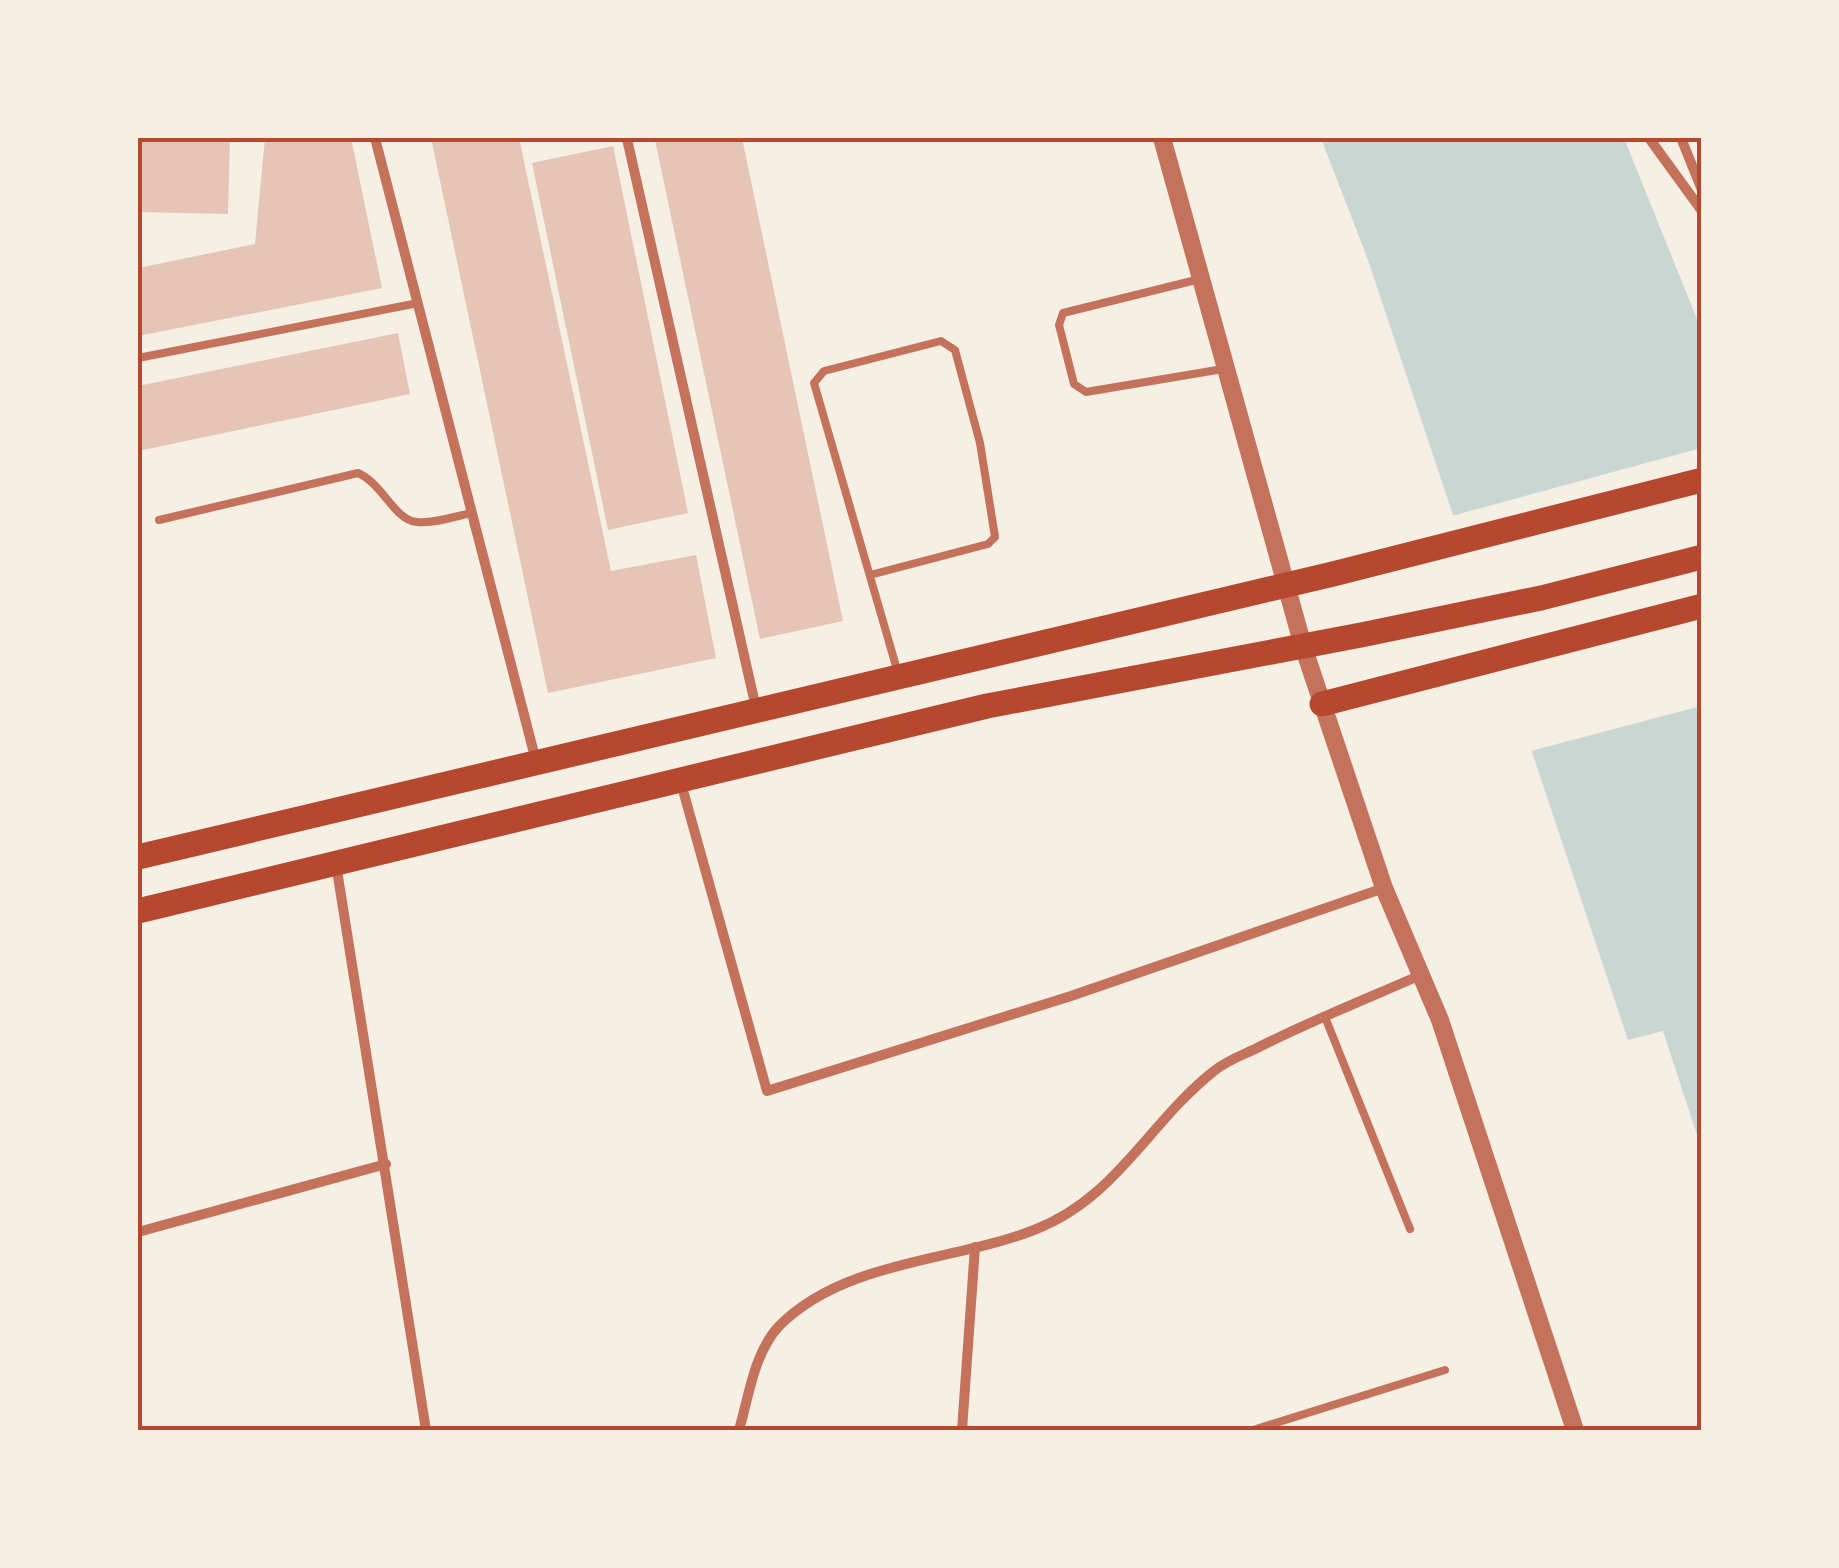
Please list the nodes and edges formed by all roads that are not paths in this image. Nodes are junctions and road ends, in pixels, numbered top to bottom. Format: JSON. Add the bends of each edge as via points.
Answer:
{"nodes":[{"id":1,"x":375,"y":138,"type":"edge"},
{"id":2,"x":1162,"y":138,"type":"edge"},
{"id":3,"x":1648,"y":138,"type":"edge"},
{"id":4,"x":1681,"y":138,"type":"edge"},
{"id":5,"x":627,"y":139,"type":"edge"},
{"id":6,"x":1702,"y":190,"type":"edge"},
{"id":7,"x":1702,"y":211,"type":"edge"},
{"id":8,"x":1200,"y":279,"type":"junction"},
{"id":9,"x":418,"y":303,"type":"junction"},
{"id":10,"x":138,"y":358,"type":"edge"},
{"id":11,"x":1224,"y":368,"type":"junction"},
{"id":12,"x":1702,"y":480,"type":"edge"},
{"id":13,"x":472,"y":513,"type":"junction"},
{"id":14,"x":160,"y":520,"type":"dead end"},
{"id":15,"x":1702,"y":557,"type":"edge"},
{"id":16,"x":870,"y":576,"type":"junction"},
{"id":17,"x":1288,"y":584,"type":"junction"},
{"id":18,"x":1702,"y":606,"type":"edge"},
{"id":19,"x":1302,"y":646,"type":"junction"},
{"id":20,"x":899,"y":676,"type":"junction"},
{"id":21,"x":1322,"y":704,"type":"junction"},
{"id":22,"x":756,"y":710,"type":"junction"},
{"id":23,"x":536,"y":762,"type":"junction"},
{"id":24,"x":680,"y":782,"type":"junction"},
{"id":25,"x":138,"y":857,"type":"edge"},
{"id":26,"x":336,"y":863,"type":"junction"},
{"id":27,"x":1384,"y":888,"type":"junction"},
{"id":28,"x":138,"y":911,"type":"edge"},
{"id":29,"x":1421,"y":975,"type":"junction"},
{"id":30,"x":1326,"y":1016,"type":"junction"},
{"id":31,"x":386,"y":1164,"type":"junction"},
{"id":32,"x":1410,"y":1229,"type":"dead end"},
{"id":33,"x":138,"y":1232,"type":"edge"},
{"id":34,"x":975,"y":1247,"type":"junction"},
{"id":35,"x":1445,"y":1370,"type":"dead end"},
{"id":36,"x":426,"y":1430,"type":"edge"},
{"id":37,"x":739,"y":1430,"type":"edge"},
{"id":38,"x":962,"y":1430,"type":"edge"},
{"id":39,"x":1253,"y":1430,"type":"edge"},
{"id":40,"x":1575,"y":1430,"type":"edge"}],
"edges":[{"from":1,"to":9,"type":"street"},
{"from":2,"to":8,"type":"street"},
{"from":3,"to":7,"type":"street"},
{"from":4,"to":6,"type":"street"},
{"from":5,"to":22,"type":"street"},
{"from":8,"to":11,"type":"street"},
{"from":8,"to":11,"type":"lane","via":[[1063,313],[1058,325],[1074,384],[1086,392]]},
{"from":9,"to":10,"type":"lane"},
{"from":9,"to":13,"type":"street"},
{"from":11,"to":17,"type":"street"},
{"from":12,"to":17,"type":"main road"},
{"from":13,"to":14,"type":"lane","via":[[408,521],[373,480],[358,473]]},
{"from":13,"to":23,"type":"street"},
{"from":15,"to":19,"type":"main road","via":[[1541,598]]},
{"from":16,"to":16,"type":"lane","via":[[995,537],[955,350],[941,341],[824,371],[814,383]]},
{"from":16,"to":20,"type":"lane"},
{"from":17,"to":19,"type":"street"},
{"from":17,"to":20,"type":"main road"},
{"from":18,"to":21,"type":"main road"},
{"from":19,"to":21,"type":"street"},
{"from":19,"to":24,"type":"main road","via":[[988,706]]},
{"from":20,"to":22,"type":"main road"},
{"from":21,"to":27,"type":"street"},
{"from":22,"to":23,"type":"main road"},
{"from":23,"to":25,"type":"main road"},
{"from":24,"to":26,"type":"main road"},
{"from":24,"to":27,"type":"street","via":[[767,1091]]},
{"from":26,"to":28,"type":"main road"},
{"from":26,"to":31,"type":"street"},
{"from":27,"to":29,"type":"street"},
{"from":29,"to":30,"type":"street"},
{"from":29,"to":40,"type":"street"},
{"from":30,"to":32,"type":"lane"},
{"from":30,"to":34,"type":"street","via":[[1218,1068],[1174,1106],[1116,1178],[1080,1207],[1034,1230]]},
{"from":31,"to":33,"type":"street"},
{"from":31,"to":36,"type":"street"},
{"from":34,"to":37,"type":"street","via":[[855,1280],[779,1326],[761,1353]]},
{"from":34,"to":38,"type":"street"},
{"from":35,"to":39,"type":"lane"}]}
